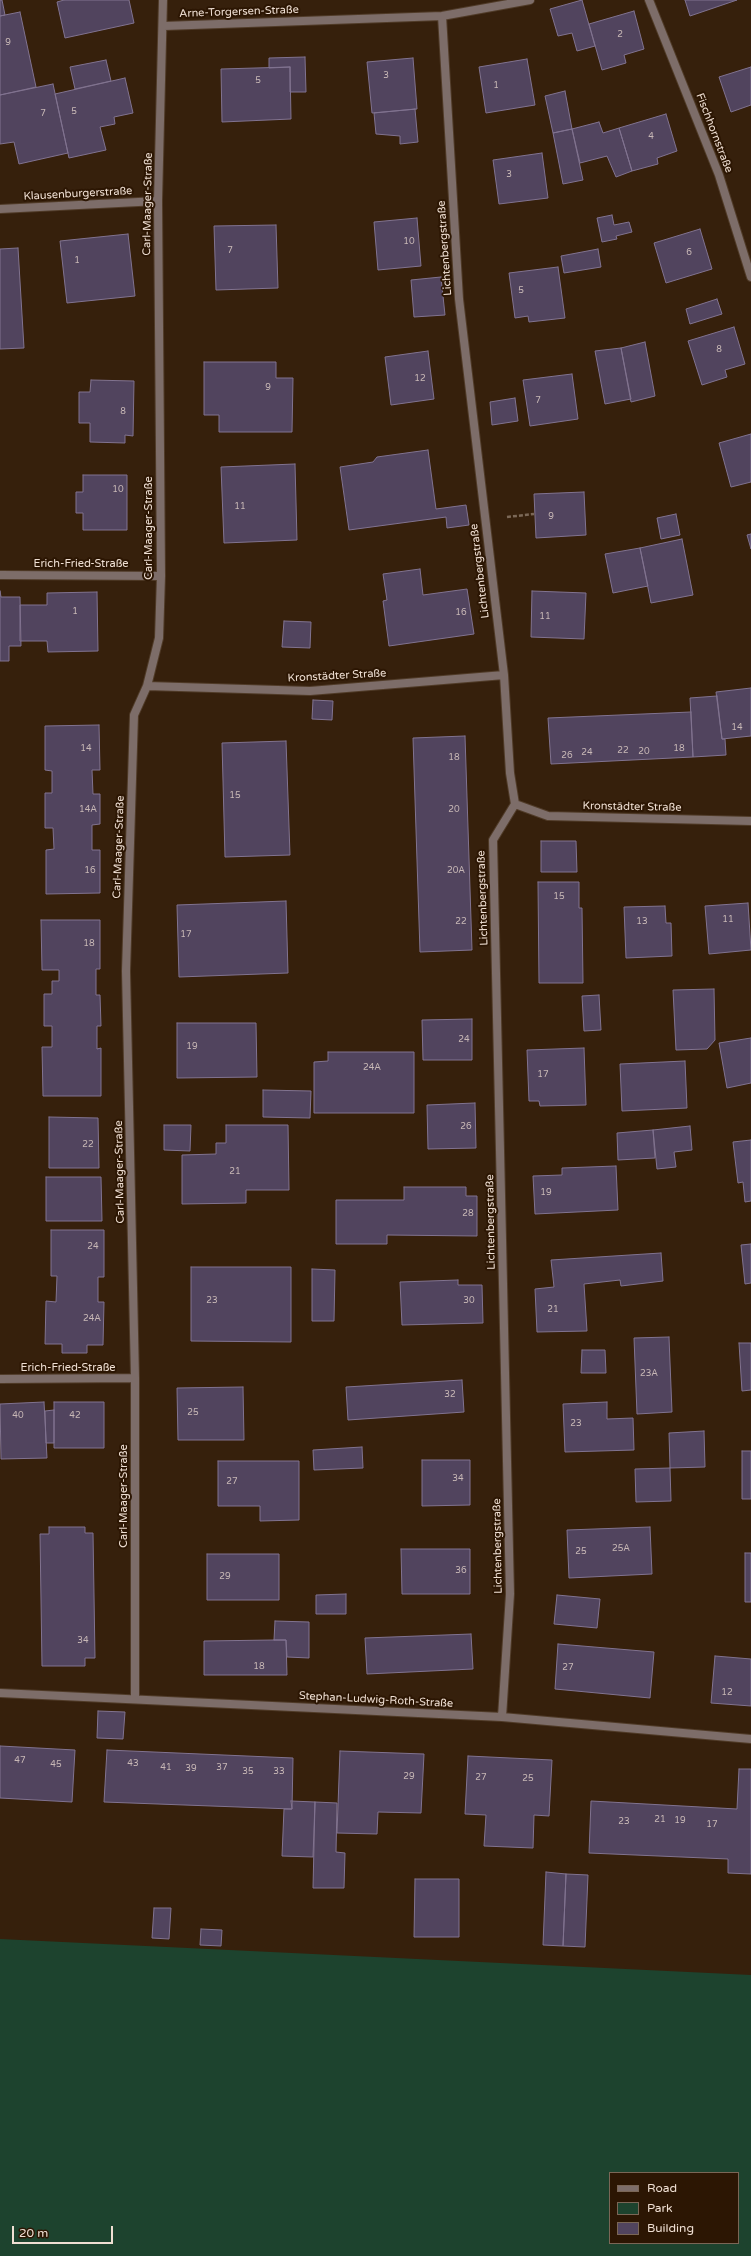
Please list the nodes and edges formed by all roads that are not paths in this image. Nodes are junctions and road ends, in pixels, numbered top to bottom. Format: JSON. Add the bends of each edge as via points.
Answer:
{"nodes":[{"id":1,"x":164,"y":0,"type":"edge"},
{"id":2,"x":530,"y":0,"type":"edge"},
{"id":3,"x":650,"y":0,"type":"edge"},
{"id":4,"x":442,"y":16,"type":"junction"},
{"id":5,"x":164,"y":26,"type":"junction"},
{"id":6,"x":158,"y":201,"type":"junction"},
{"id":7,"x":0,"y":209,"type":"edge"},
{"id":8,"x":751,"y":277,"type":"edge"},
{"id":9,"x":0,"y":575,"type":"edge"},
{"id":10,"x":161,"y":576,"type":"junction"},
{"id":11,"x":504,"y":675,"type":"junction"},
{"id":12,"x":147,"y":686,"type":"junction"},
{"id":13,"x":515,"y":804,"type":"junction"},
{"id":14,"x":751,"y":821,"type":"edge"},
{"id":15,"x":135,"y":1378,"type":"junction"},
{"id":16,"x":0,"y":1379,"type":"edge"},
{"id":17,"x":0,"y":1693,"type":"edge"},
{"id":18,"x":135,"y":1700,"type":"junction"},
{"id":19,"x":502,"y":1717,"type":"junction"},
{"id":20,"x":751,"y":1740,"type":"edge"}],
"edges":[{"from":1,"to":5,"type":"street","name":"Carl-Maager-Straße"},
{"from":2,"to":4,"type":"street","name":"Arne-Torgersen-Straße"},
{"from":3,"to":8,"type":"street","name":"Fischhornstraße","via":[[719,175]]},
{"from":4,"to":5,"type":"street","name":"Arne-Torgersen-Straße"},
{"from":4,"to":11,"type":"street","name":"Lichtenbergstraße","via":[[459,299]]},
{"from":5,"to":6,"type":"street","name":"Carl-Maager-Straße"},
{"from":6,"to":7,"type":"street","name":"Klausenburgerstraße"},
{"from":6,"to":10,"type":"street","name":"Carl-Maager-Straße"},
{"from":9,"to":10,"type":"street","name":"Erich-Fried-Straße"},
{"from":10,"to":12,"type":"street","name":"Carl-Maager-Straße","via":[[159,638]]},
{"from":11,"to":12,"type":"street","name":"Kronstädter Straße","via":[[310,691]]},
{"from":11,"to":13,"type":"street","name":"Lichtenbergstraße","via":[[510,773]]},
{"from":12,"to":15,"type":"street","name":"Carl-Maager-Straße","via":[[134,715],[126,971]]},
{"from":13,"to":14,"type":"street","name":"Kronstädter Straße","via":[[548,816]]},
{"from":13,"to":19,"type":"street","name":"Lichtenbergstraße","via":[[493,840],[510,1594]]},
{"from":15,"to":16,"type":"street","name":"Erich-Fried-Straße"},
{"from":15,"to":18,"type":"street","name":"Carl-Maager-Straße"},
{"from":17,"to":18,"type":"street","name":"Stephan-Ludwig-Roth-Straße"},
{"from":18,"to":19,"type":"street","name":"Stephan-Ludwig-Roth-Straße"},
{"from":19,"to":20,"type":"street","name":"Stephan-Ludwig-Roth-Straße"}]}
